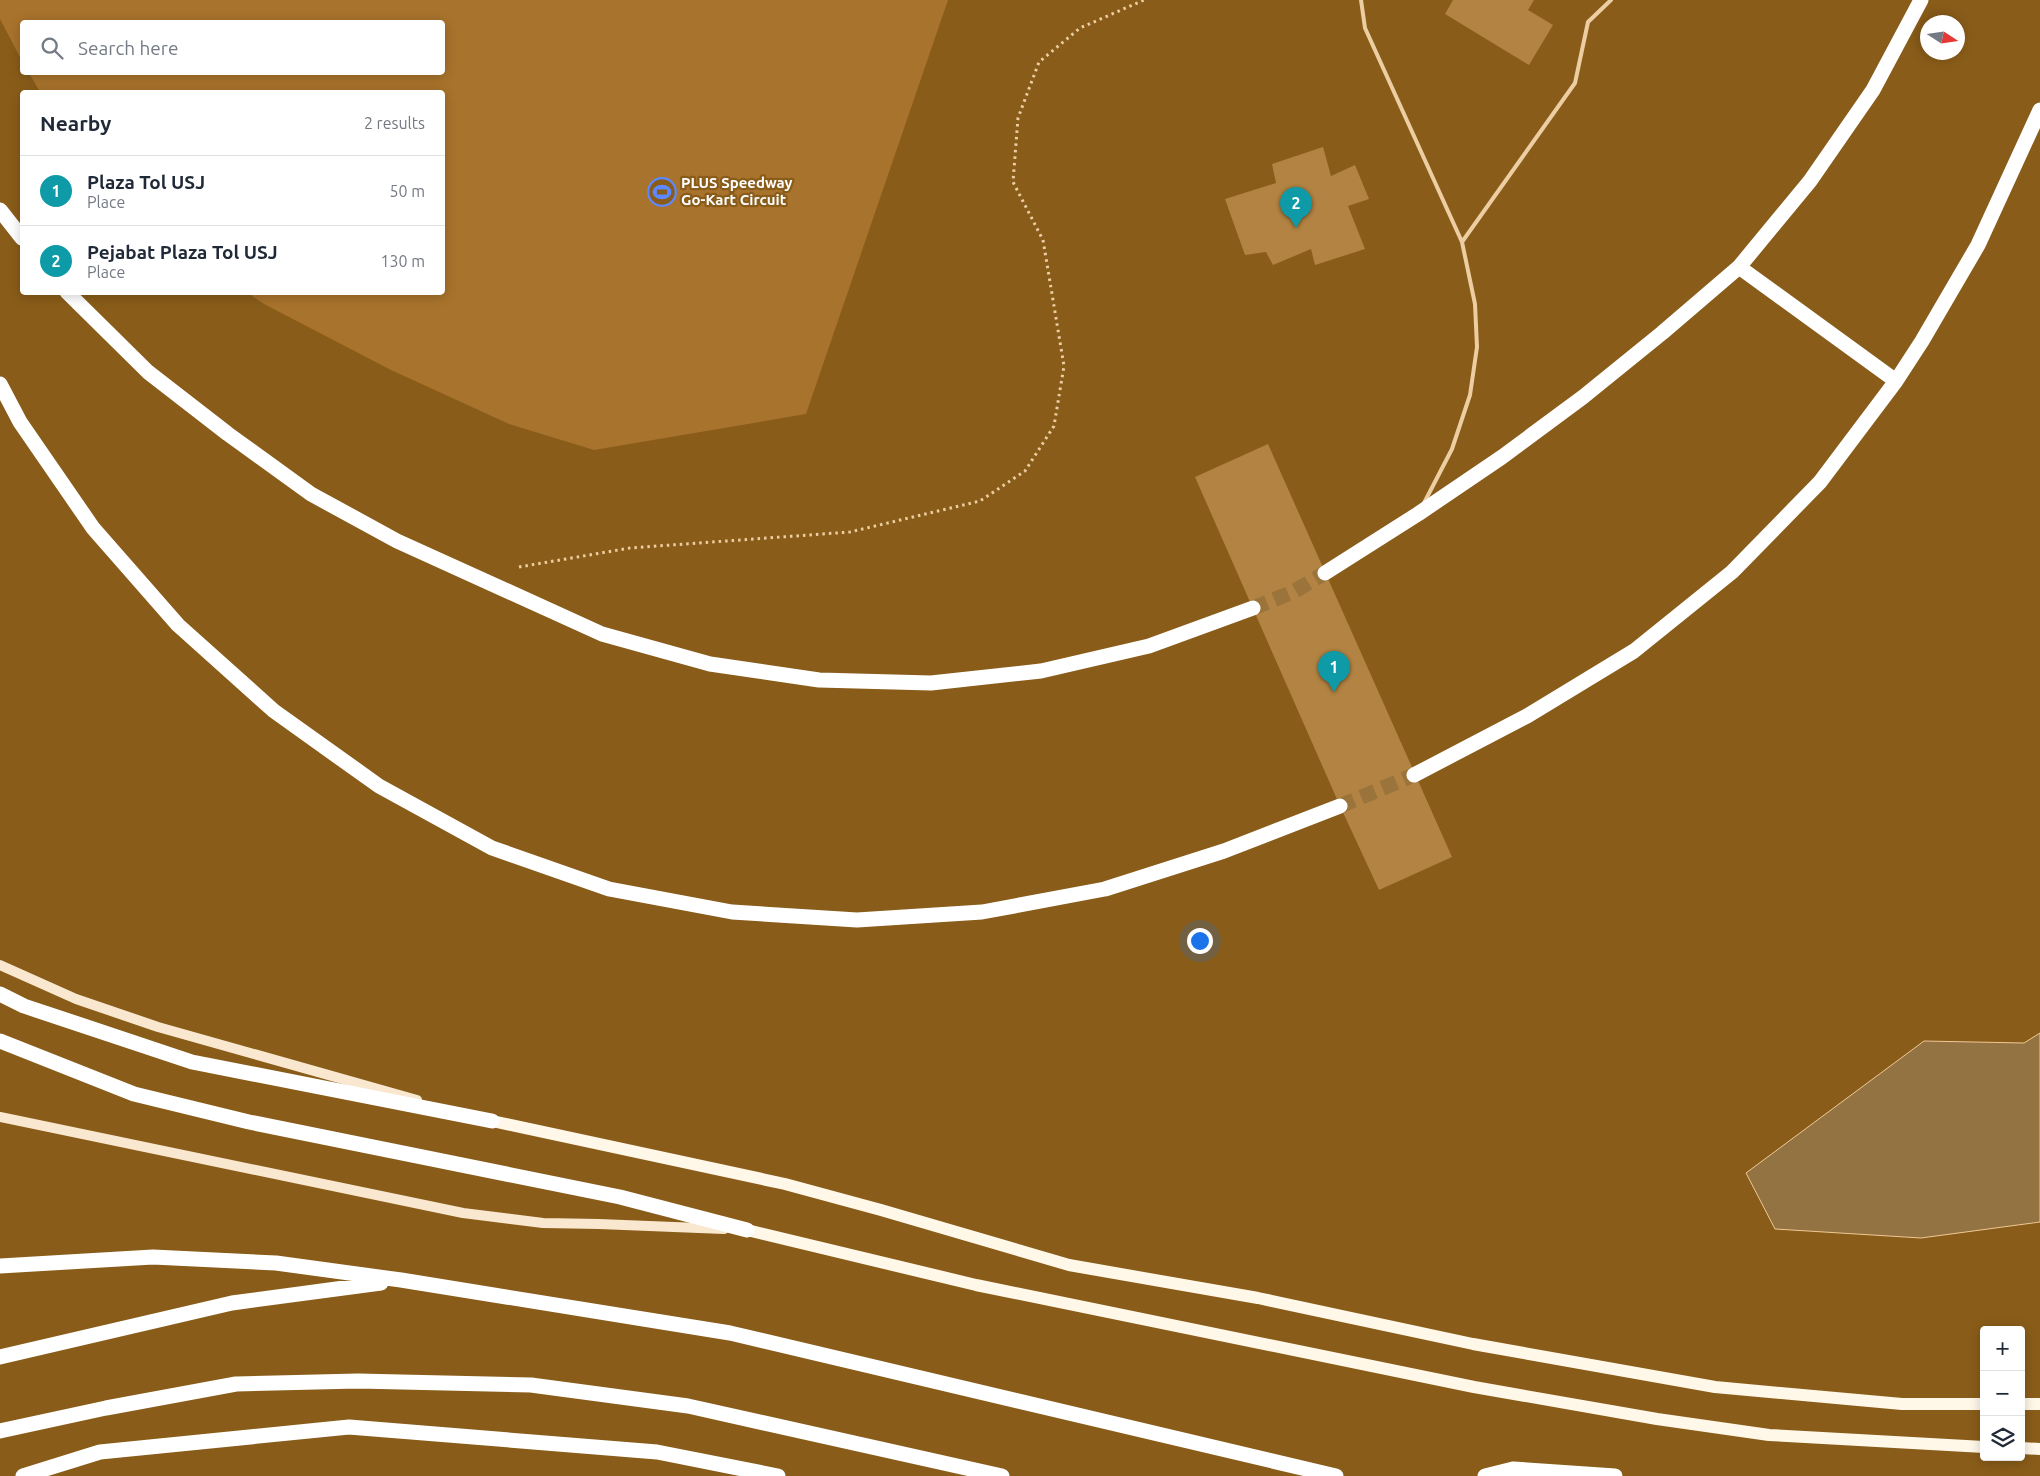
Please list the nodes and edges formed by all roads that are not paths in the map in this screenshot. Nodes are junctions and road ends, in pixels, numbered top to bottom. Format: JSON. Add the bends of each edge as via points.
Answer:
{"nodes":[{"id":1,"x":1361,"y":0,"type":"edge"},
{"id":2,"x":1611,"y":0,"type":"edge"},
{"id":3,"x":1921,"y":0,"type":"edge"},
{"id":4,"x":2040,"y":110,"type":"edge"},
{"id":5,"x":0,"y":210,"type":"edge"},
{"id":6,"x":20,"y":235,"type":"edge"},
{"id":7,"x":1462,"y":242,"type":"junction"},
{"id":8,"x":1739,"y":267,"type":"junction"},
{"id":9,"x":69,"y":295,"type":"edge"},
{"id":10,"x":1896,"y":381,"type":"junction"},
{"id":11,"x":0,"y":384,"type":"edge"},
{"id":12,"x":1418,"y":514,"type":"junction"},
{"id":13,"x":1325,"y":573,"type":"tunnel mouth"},
{"id":14,"x":1254,"y":608,"type":"tunnel mouth"},
{"id":15,"x":1414,"y":775,"type":"tunnel mouth"},
{"id":16,"x":1340,"y":806,"type":"tunnel mouth"},
{"id":17,"x":0,"y":965,"type":"edge"},
{"id":18,"x":0,"y":994,"type":"edge"},
{"id":19,"x":0,"y":1041,"type":"edge"},
{"id":20,"x":0,"y":1117,"type":"edge"},
{"id":21,"x":492,"y":1121,"type":"junction"},
{"id":22,"x":747,"y":1230,"type":"junction"},
{"id":23,"x":0,"y":1266,"type":"edge"},
{"id":24,"x":401,"y":1280,"type":"junction"},
{"id":25,"x":0,"y":1357,"type":"edge"},
{"id":26,"x":1980,"y":1404,"type":"edge"},
{"id":27,"x":2025,"y":1404,"type":"edge"},
{"id":28,"x":2040,"y":1404,"type":"edge"},
{"id":29,"x":0,"y":1431,"type":"edge"},
{"id":30,"x":1980,"y":1446,"type":"edge"},
{"id":31,"x":2025,"y":1448,"type":"edge"},
{"id":32,"x":2040,"y":1449,"type":"edge"},
{"id":33,"x":23,"y":1476,"type":"edge"},
{"id":34,"x":778,"y":1476,"type":"edge"},
{"id":35,"x":1002,"y":1476,"type":"edge"},
{"id":36,"x":1336,"y":1476,"type":"edge"},
{"id":37,"x":1485,"y":1476,"type":"edge"},
{"id":38,"x":1615,"y":1476,"type":"edge"}],
"edges":[{"from":1,"to":7,"type":"lane","via":[[1364,28]]},
{"from":2,"to":7,"type":"lane","via":[[1588,22],[1576,83]]},
{"from":3,"to":8,"type":"highway","via":[[1873,90],[1810,182]]},
{"from":4,"to":10,"type":"highway","via":[[1978,245]]},
{"from":5,"to":6,"type":"highway"},
{"from":7,"to":12,"type":"lane","via":[[1475,312],[1477,347],[1470,395],[1452,449]]},
{"from":8,"to":10,"type":"highway"},
{"from":8,"to":12,"type":"highway","via":[[1583,397]]},
{"from":9,"to":14,"type":"highway","via":[[148,372],[311,494],[397,541],[602,634],[710,664],[819,680],[931,683],[1041,671],[1149,646]]},
{"from":10,"to":15,"type":"highway","via":[[1820,482],[1732,572],[1634,650],[1527,716]]},
{"from":11,"to":16,"type":"highway","via":[[20,422],[93,528],[178,625],[274,711],[379,786],[492,848],[609,889],[732,912],[857,920],[982,912],[1105,889],[1224,851]]},
{"from":12,"to":13,"type":"highway"},
{"from":17,"to":21,"type":"street","via":[[76,999],[158,1026]]},
{"from":18,"to":21,"type":"highway","via":[[24,1006],[192,1062]]},
{"from":19,"to":22,"type":"highway","via":[[134,1094],[259,1124],[620,1197]]},
{"from":20,"to":22,"type":"street","via":[[463,1213],[543,1223]]},
{"from":21,"to":26,"type":"main road","via":[[785,1184],[1069,1265],[1258,1298],[1473,1344],[1715,1387],[1902,1404]]},
{"from":22,"to":30,"type":"main road","via":[[976,1285],[1474,1387],[1657,1420],[1769,1435]]},
{"from":23,"to":24,"type":"highway","via":[[153,1257],[276,1263]]},
{"from":24,"to":25,"type":"highway","via":[[232,1303]]},
{"from":24,"to":36,"type":"highway","via":[[730,1333]]},
{"from":27,"to":28,"type":"main road"},
{"from":29,"to":35,"type":"highway","via":[[236,1384],[358,1381],[531,1385],[688,1406]]},
{"from":31,"to":32,"type":"main road"},
{"from":33,"to":34,"type":"highway","via":[[100,1452],[349,1427],[657,1452]]},
{"from":37,"to":38,"type":"highway","via":[[1513,1469]]}]}
